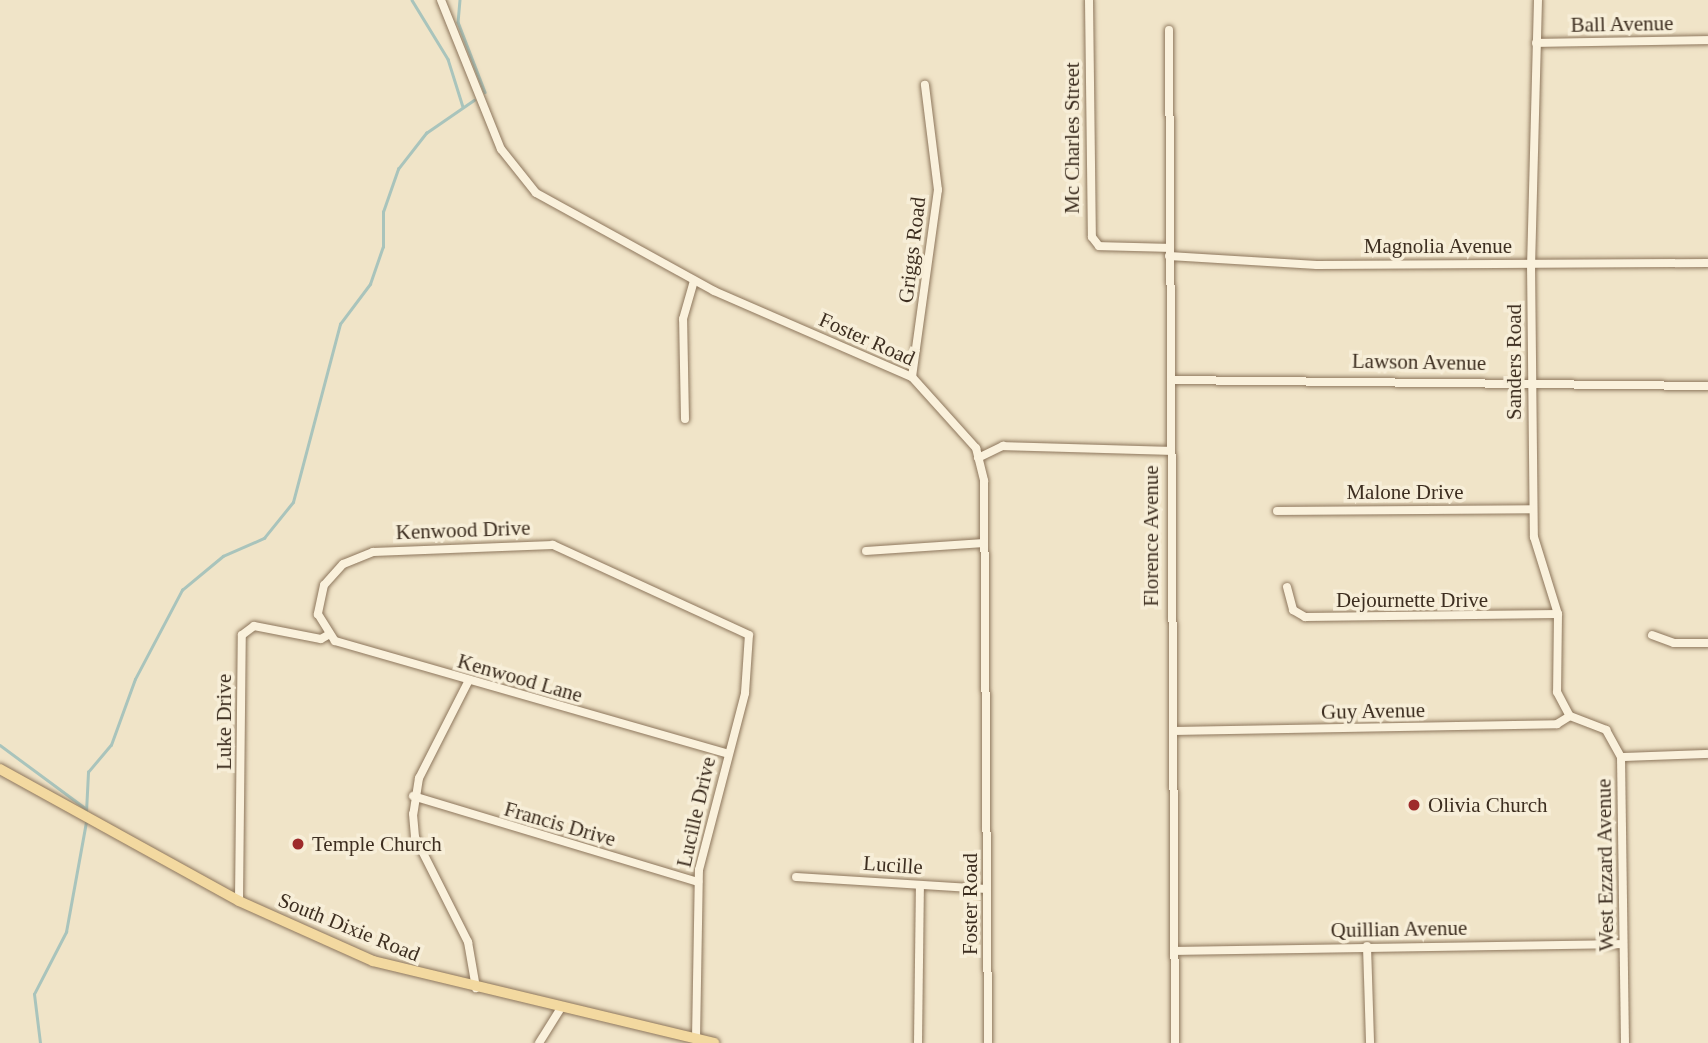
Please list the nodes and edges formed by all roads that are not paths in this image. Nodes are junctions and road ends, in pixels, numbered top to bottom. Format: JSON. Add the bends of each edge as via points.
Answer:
{"nodes":[{"id":1,"x":441,"y":0,"type":"edge"},
{"id":2,"x":1089,"y":0,"type":"edge"},
{"id":3,"x":1538,"y":0,"type":"edge"},
{"id":4,"x":1169,"y":30,"type":"dead end"},
{"id":5,"x":1708,"y":40,"type":"edge"},
{"id":6,"x":1536,"y":43,"type":"junction"},
{"id":7,"x":925,"y":85,"type":"dead end"},
{"id":8,"x":1169,"y":252,"type":"junction"},
{"id":9,"x":1531,"y":263,"type":"junction"},
{"id":10,"x":1708,"y":263,"type":"edge"},
{"id":11,"x":694,"y":281,"type":"junction"},
{"id":12,"x":912,"y":377,"type":"junction"},
{"id":13,"x":1171,"y":380,"type":"junction"},
{"id":14,"x":1531,"y":381,"type":"junction"},
{"id":15,"x":1708,"y":386,"type":"edge"},
{"id":16,"x":685,"y":419,"type":"dead end"},
{"id":17,"x":1170,"y":452,"type":"junction"},
{"id":18,"x":978,"y":458,"type":"junction"},
{"id":19,"x":1533,"y":509,"type":"junction"},
{"id":20,"x":1277,"y":511,"type":"dead end"},
{"id":21,"x":984,"y":543,"type":"junction"},
{"id":22,"x":866,"y":551,"type":"dead end"},
{"id":23,"x":1287,"y":587,"type":"dead end"},
{"id":24,"x":1558,"y":614,"type":"junction"},
{"id":25,"x":328,"y":635,"type":"junction"},
{"id":26,"x":1652,"y":635,"type":"dead end"},
{"id":27,"x":751,"y":638,"type":"joint"},
{"id":28,"x":1708,"y":643,"type":"edge"},
{"id":29,"x":468,"y":682,"type":"junction"},
{"id":30,"x":1570,"y":716,"type":"junction"},
{"id":31,"x":1174,"y":731,"type":"junction"},
{"id":32,"x":728,"y":754,"type":"junction"},
{"id":33,"x":1708,"y":754,"type":"edge"},
{"id":34,"x":1621,"y":757,"type":"junction"},
{"id":35,"x":0,"y":769,"type":"edge"},
{"id":36,"x":413,"y":796,"type":"junction"},
{"id":37,"x":796,"y":877,"type":"dead end"},
{"id":38,"x":698,"y":882,"type":"junction"},
{"id":39,"x":920,"y":885,"type":"junction"},
{"id":40,"x":988,"y":889,"type":"junction"},
{"id":41,"x":239,"y":901,"type":"junction"},
{"id":42,"x":1623,"y":944,"type":"junction"},
{"id":43,"x":1367,"y":946,"type":"junction"},
{"id":44,"x":1175,"y":951,"type":"junction"},
{"id":45,"x":476,"y":989,"type":"junction"},
{"id":46,"x":560,"y":1010,"type":"junction"},
{"id":47,"x":696,"y":1039,"type":"junction"},
{"id":48,"x":678,"y":1040,"type":"edge"},
{"id":49,"x":539,"y":1043,"type":"edge"},
{"id":50,"x":714,"y":1043,"type":"edge"},
{"id":51,"x":918,"y":1043,"type":"edge"},
{"id":52,"x":988,"y":1043,"type":"edge"},
{"id":53,"x":1175,"y":1043,"type":"edge"},
{"id":54,"x":1370,"y":1043,"type":"edge"},
{"id":55,"x":1625,"y":1043,"type":"edge"}],
"edges":[{"from":1,"to":11,"type":"street","name":"Foster Road","via":[[501,149],[524,181],[555,208]]},
{"from":2,"to":8,"type":"street","name":"Mc Charles Street","via":[[1092,237],[1099,246]]},
{"from":3,"to":6,"type":"street","name":"Sanders Road"},
{"from":4,"to":8,"type":"street","name":"Florence Avenue"},
{"from":5,"to":6,"type":"street","name":"Ball Avenue"},
{"from":6,"to":9,"type":"street","name":"Sanders Road"},
{"from":7,"to":12,"type":"street","name":"Griggs Road","via":[[938,190]]},
{"from":8,"to":9,"type":"street","name":"Magnolia Avenue","via":[[1317,265]]},
{"from":8,"to":13,"type":"street","name":"Florence Avenue"},
{"from":9,"to":10,"type":"street","name":"Magnolia Avenue"},
{"from":9,"to":14,"type":"street","name":"Sanders Road"},
{"from":11,"to":12,"type":"street","name":"Foster Road"},
{"from":11,"to":16,"type":"street","via":[[684,319]]},
{"from":12,"to":18,"type":"street","name":"Foster Road"},
{"from":13,"to":14,"type":"street","name":"Lawson Avenue"},
{"from":13,"to":17,"type":"street","name":"Florence Avenue"},
{"from":14,"to":15,"type":"street","name":"Lawson Avenue"},
{"from":14,"to":19,"type":"street","name":"Sanders Road"},
{"from":17,"to":18,"type":"street","via":[[1003,446]]},
{"from":17,"to":31,"type":"street","name":"Florence Avenue"},
{"from":18,"to":21,"type":"street","name":"Foster Road"},
{"from":19,"to":20,"type":"street","name":"Malone Drive"},
{"from":19,"to":24,"type":"street","name":"Sanders Road","via":[[1534,537]]},
{"from":21,"to":22,"type":"street"},
{"from":21,"to":40,"type":"street","name":"Foster Road"},
{"from":23,"to":24,"type":"street","name":"Dejournette Drive","via":[[1293,611],[1305,617]]},
{"from":24,"to":30,"type":"street","name":"Sanders Road","via":[[1557,692]]},
{"from":25,"to":27,"type":"street","name":"Kenwood Drive","via":[[318,614],[331,574],[358,555],[553,545]]},
{"from":25,"to":29,"type":"street","name":"Kenwood Lane"},
{"from":25,"to":41,"type":"street","name":"Luke Drive","via":[[321,639],[254,626],[242,635]]},
{"from":26,"to":28,"type":"street","via":[[1674,643]]},
{"from":27,"to":32,"type":"street","name":"Lucille Drive","via":[[745,693]]},
{"from":29,"to":32,"type":"street","name":"Kenwood Lane"},
{"from":29,"to":36,"type":"street"},
{"from":30,"to":31,"type":"street","name":"Guy Avenue","via":[[1531,724]]},
{"from":30,"to":34,"type":"street","name":"West Ezzard Avenue","via":[[1606,730]]},
{"from":31,"to":44,"type":"street","name":"Florence Avenue"},
{"from":32,"to":38,"type":"street","name":"Lucille Drive"},
{"from":33,"to":34,"type":"street"},
{"from":34,"to":42,"type":"street","name":"West Ezzard Avenue"},
{"from":35,"to":41,"type":"main road","name":"South Dixie Road"},
{"from":36,"to":38,"type":"street","name":"Francis Drive"},
{"from":36,"to":45,"type":"street","via":[[415,837],[468,942]]},
{"from":37,"to":39,"type":"street","name":"Lucille"},
{"from":38,"to":47,"type":"street","name":"Lucille Drive"},
{"from":39,"to":40,"type":"street","name":"Lucille"},
{"from":39,"to":51,"type":"street"},
{"from":40,"to":52,"type":"street","name":"Foster Road"},
{"from":41,"to":45,"type":"main road","name":"South Dixie Road","via":[[373,961]]},
{"from":42,"to":43,"type":"street","name":"Quillian Avenue"},
{"from":42,"to":55,"type":"street","name":"West Ezzard Avenue"},
{"from":43,"to":44,"type":"street","name":"Quillian Avenue"},
{"from":43,"to":54,"type":"street"},
{"from":44,"to":53,"type":"street","name":"Florence Avenue"},
{"from":45,"to":46,"type":"main road","name":"South Dixie Road"},
{"from":46,"to":48,"type":"main road","name":"South Dixie Road"},
{"from":46,"to":49,"type":"street"},
{"from":47,"to":48,"type":"main road","name":"South Dixie Road"},
{"from":47,"to":50,"type":"main road","name":"South Dixie Road"}]}
